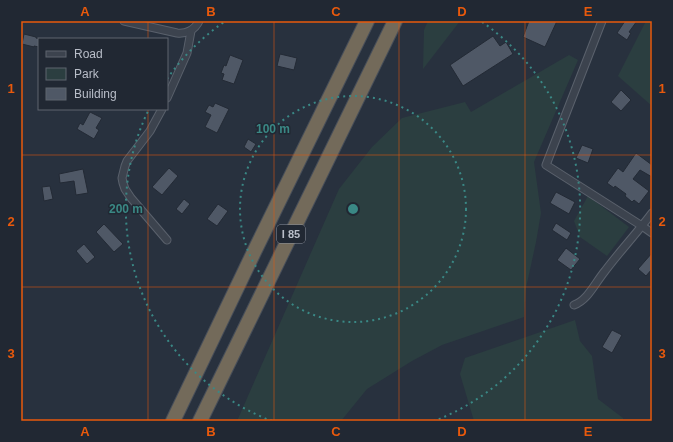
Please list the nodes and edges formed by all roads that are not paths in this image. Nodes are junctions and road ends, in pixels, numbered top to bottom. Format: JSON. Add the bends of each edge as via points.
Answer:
{"nodes":[{"id":1,"x":124,"y":21,"type":"edge"},
{"id":2,"x":199,"y":21,"type":"edge"},
{"id":3,"x":367,"y":21,"type":"edge"},
{"id":4,"x":395,"y":21,"type":"edge"},
{"id":5,"x":602,"y":21,"type":"edge"},
{"id":6,"x":191,"y":31,"type":"junction"},
{"id":7,"x":168,"y":96,"type":"edge"},
{"id":8,"x":161,"y":110,"type":"edge"},
{"id":9,"x":652,"y":213,"type":"edge"},
{"id":10,"x":642,"y":226,"type":"junction"},
{"id":11,"x":652,"y":233,"type":"edge"},
{"id":12,"x":167,"y":240,"type":"dead end"},
{"id":13,"x":574,"y":305,"type":"dead end"},
{"id":14,"x":173,"y":421,"type":"edge"},
{"id":15,"x":200,"y":421,"type":"edge"}],
"edges":[{"from":1,"to":6,"type":"street","via":[[183,34]]},
{"from":2,"to":6,"type":"street"},
{"from":3,"to":14,"type":"highway","number":"I 85"},
{"from":4,"to":15,"type":"highway","number":"I 85"},
{"from":5,"to":10,"type":"street","via":[[546,165]]},
{"from":6,"to":7,"type":"street","via":[[187,53]]},
{"from":8,"to":12,"type":"street","via":[[150,131],[128,160],[122,178],[131,198]]},
{"from":9,"to":10,"type":"street"},
{"from":10,"to":11,"type":"street"},
{"from":10,"to":13,"type":"street","via":[[587,296]]}]}
